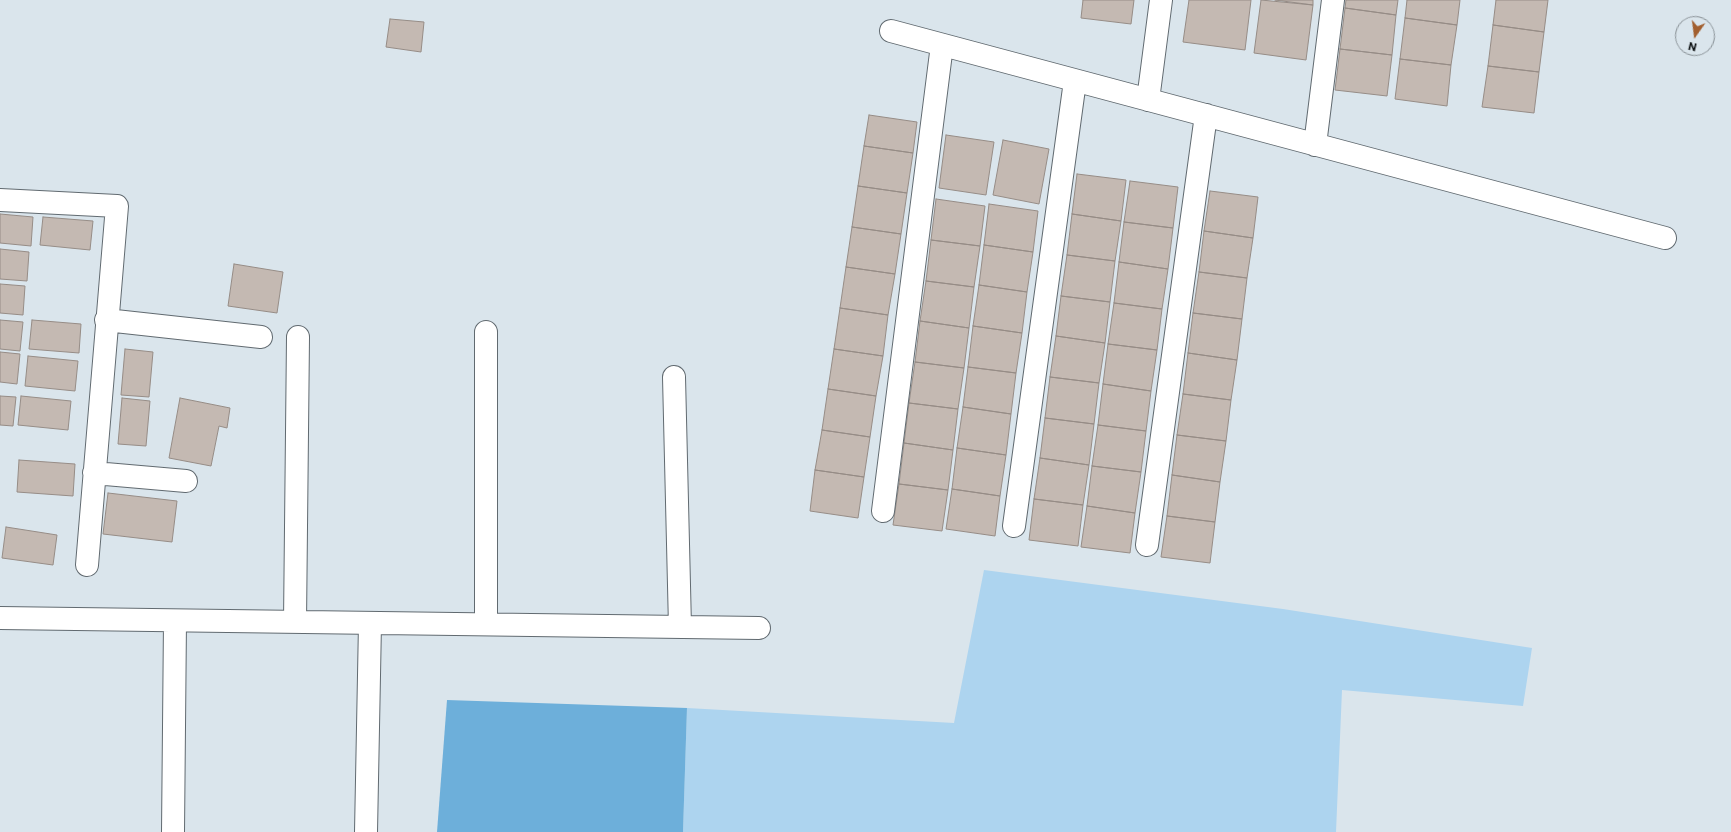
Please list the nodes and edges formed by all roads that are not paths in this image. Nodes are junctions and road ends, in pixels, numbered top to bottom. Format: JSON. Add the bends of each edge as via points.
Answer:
{"nodes":[{"id":1,"x":1161,"y":0,"type":"edge"},
{"id":2,"x":1333,"y":0,"type":"edge"},
{"id":3,"x":891,"y":32,"type":"dead end"},
{"id":4,"x":942,"y":45,"type":"junction"},
{"id":5,"x":1075,"y":81,"type":"junction"},
{"id":6,"x":1148,"y":100,"type":"junction"},
{"id":7,"x":1206,"y":115,"type":"junction"},
{"id":8,"x":1315,"y":145,"type":"junction"},
{"id":9,"x":0,"y":200,"type":"edge"},
{"id":10,"x":1665,"y":238,"type":"dead end"},
{"id":11,"x":106,"y":320,"type":"junction"},
{"id":12,"x":486,"y":332,"type":"dead end"},
{"id":13,"x":261,"y":337,"type":"dead end"},
{"id":14,"x":298,"y":337,"type":"dead end"},
{"id":15,"x":674,"y":377,"type":"dead end"},
{"id":16,"x":94,"y":473,"type":"junction"},
{"id":17,"x":186,"y":481,"type":"dead end"},
{"id":18,"x":883,"y":510,"type":"dead end"},
{"id":19,"x":1014,"y":526,"type":"dead end"},
{"id":20,"x":1147,"y":545,"type":"dead end"},
{"id":21,"x":87,"y":565,"type":"dead end"},
{"id":22,"x":0,"y":618,"type":"edge"},
{"id":23,"x":175,"y":620,"type":"junction"},
{"id":24,"x":295,"y":622,"type":"junction"},
{"id":25,"x":370,"y":623,"type":"junction"},
{"id":26,"x":486,"y":624,"type":"junction"},
{"id":27,"x":680,"y":627,"type":"junction"},
{"id":28,"x":759,"y":628,"type":"dead end"},
{"id":29,"x":173,"y":832,"type":"edge"},
{"id":30,"x":366,"y":832,"type":"edge"}],
"edges":[{"from":1,"to":6,"type":"street"},
{"from":2,"to":8,"type":"street"},
{"from":3,"to":4,"type":"street"},
{"from":4,"to":5,"type":"street"},
{"from":4,"to":18,"type":"street"},
{"from":5,"to":6,"type":"street"},
{"from":5,"to":19,"type":"street"},
{"from":6,"to":7,"type":"street"},
{"from":7,"to":8,"type":"street"},
{"from":7,"to":20,"type":"street"},
{"from":8,"to":10,"type":"street"},
{"from":9,"to":11,"type":"street","via":[[117,206]]},
{"from":11,"to":13,"type":"street"},
{"from":11,"to":16,"type":"street"},
{"from":12,"to":26,"type":"street"},
{"from":14,"to":24,"type":"street"},
{"from":15,"to":27,"type":"street"},
{"from":16,"to":17,"type":"street"},
{"from":16,"to":21,"type":"street"},
{"from":22,"to":23,"type":"street"},
{"from":23,"to":24,"type":"street"},
{"from":23,"to":29,"type":"street"},
{"from":24,"to":25,"type":"street"},
{"from":25,"to":26,"type":"street"},
{"from":25,"to":30,"type":"street"},
{"from":26,"to":27,"type":"street"},
{"from":27,"to":28,"type":"street"}]}
